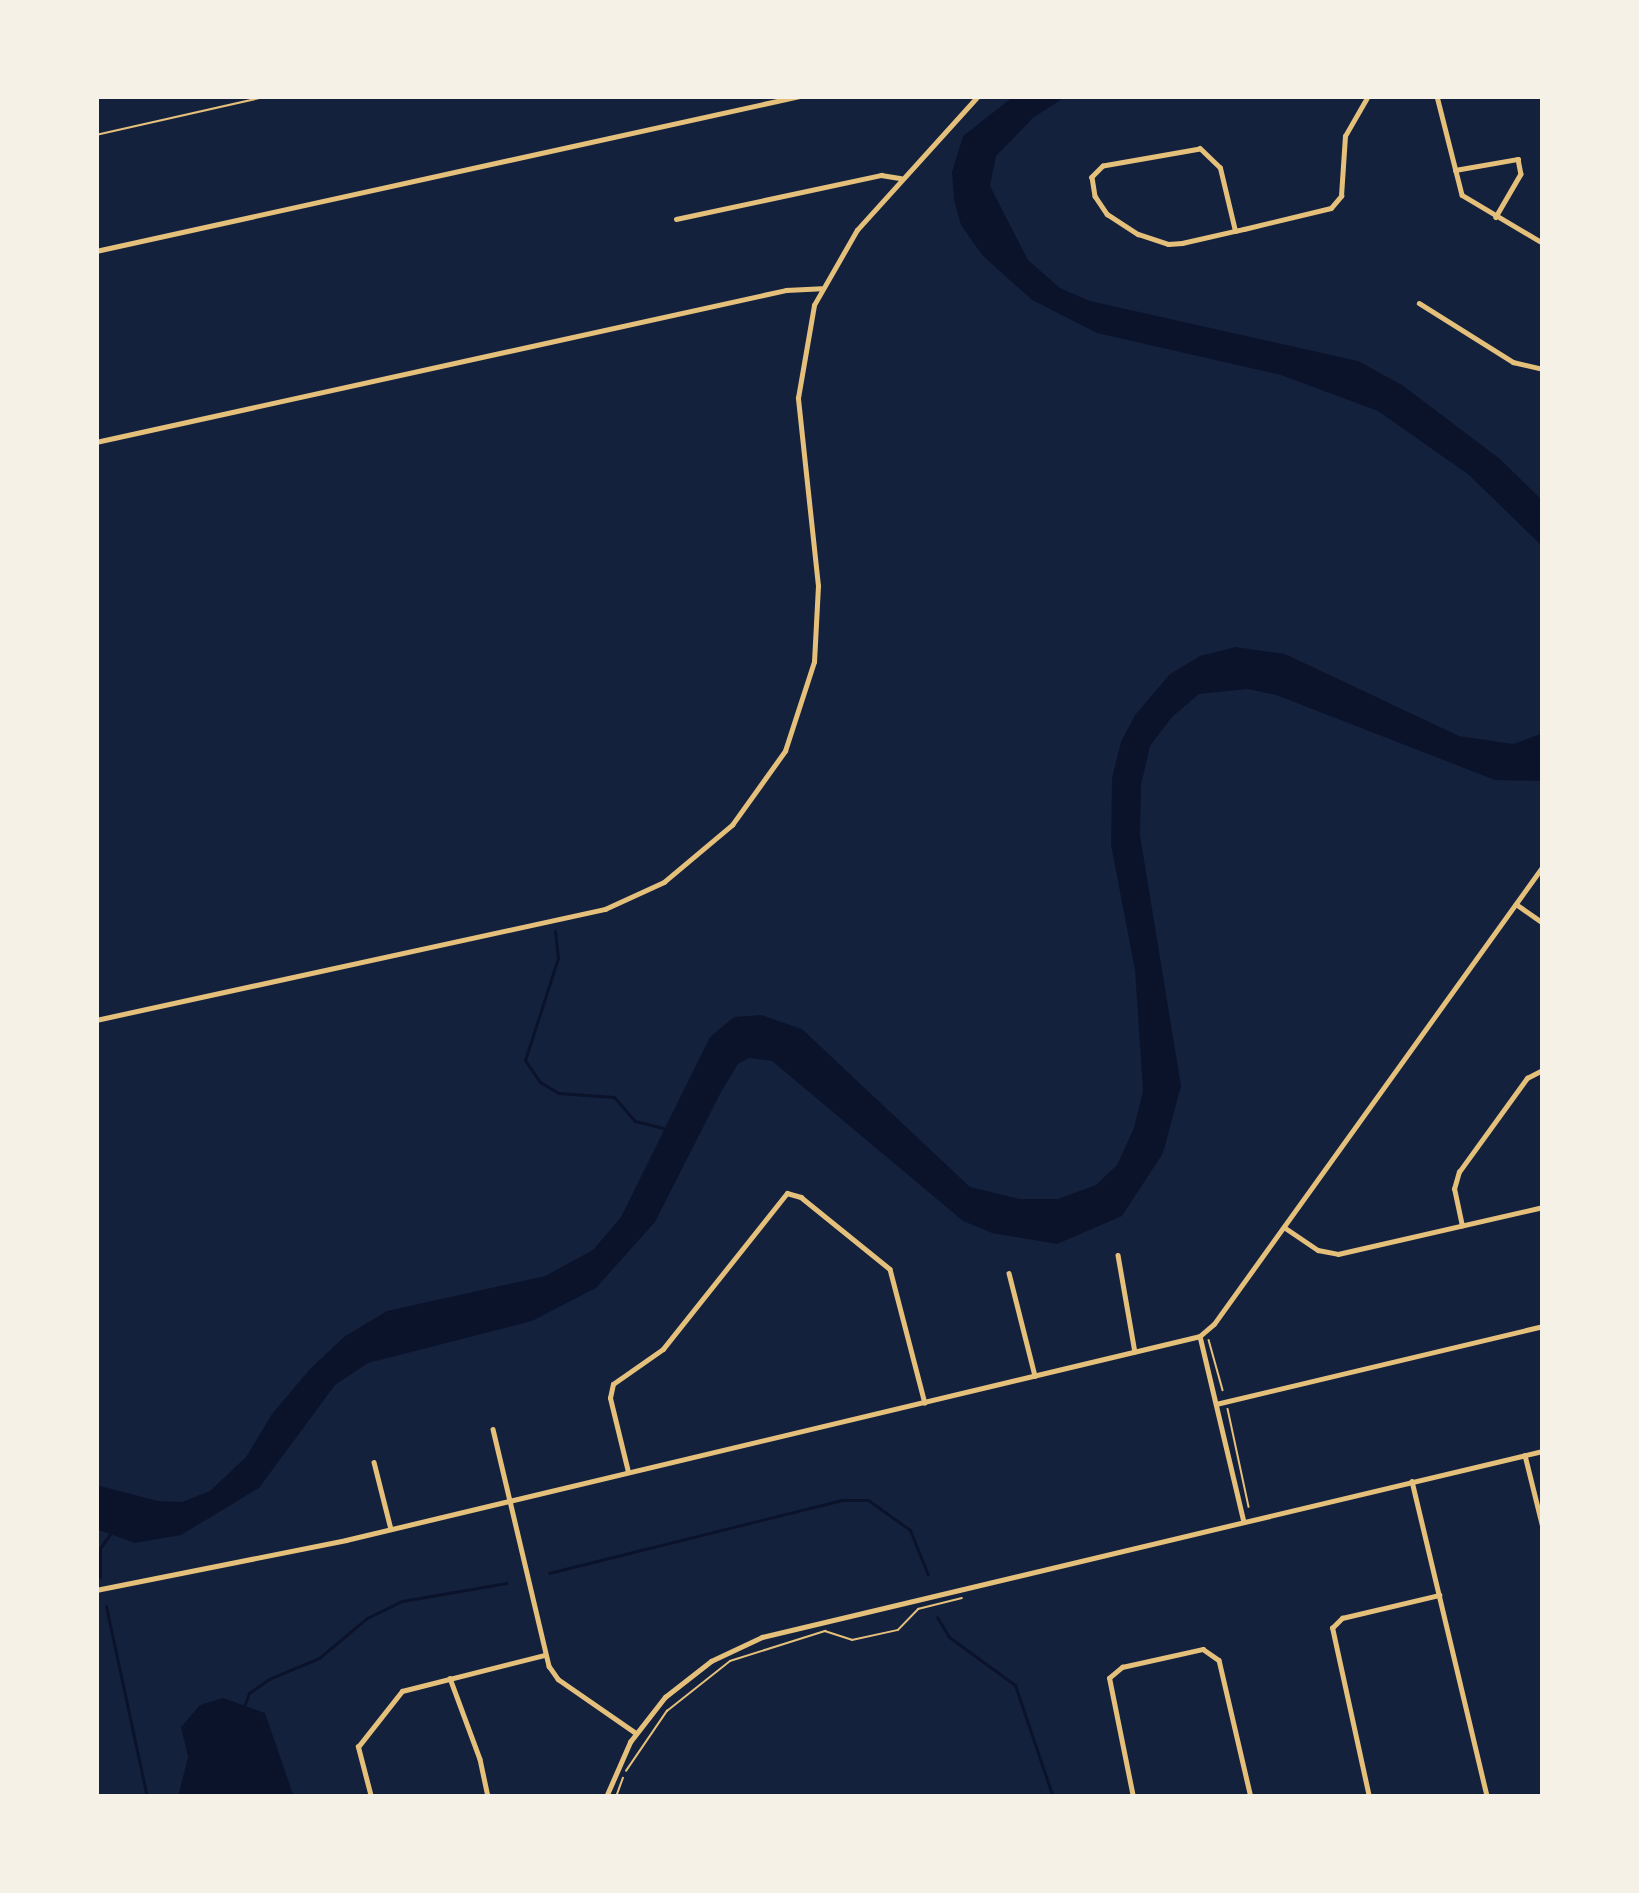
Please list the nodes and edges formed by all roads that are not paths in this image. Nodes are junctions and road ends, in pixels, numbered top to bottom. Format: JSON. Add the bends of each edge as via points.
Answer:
{"nodes":[{"id":1,"x":800,"y":96,"type":"edge"},
{"id":2,"x":978,"y":96,"type":"edge"},
{"id":3,"x":1368,"y":96,"type":"edge"},
{"id":4,"x":1437,"y":96,"type":"edge"},
{"id":5,"x":1455,"y":170,"type":"junction"},
{"id":6,"x":901,"y":178,"type":"junction"},
{"id":7,"x":1496,"y":217,"type":"junction"},
{"id":8,"x":676,"y":219,"type":"dead end"},
{"id":9,"x":1235,"y":231,"type":"junction"},
{"id":10,"x":1543,"y":243,"type":"edge"},
{"id":11,"x":96,"y":251,"type":"edge"},
{"id":12,"x":821,"y":288,"type":"junction"},
{"id":13,"x":1420,"y":303,"type":"dead end"},
{"id":14,"x":1543,"y":369,"type":"edge"},
{"id":15,"x":96,"y":442,"type":"edge"},
{"id":16,"x":1543,"y":866,"type":"edge"},
{"id":17,"x":1516,"y":904,"type":"junction"},
{"id":18,"x":1543,"y":923,"type":"edge"},
{"id":19,"x":96,"y":1020,"type":"edge"},
{"id":20,"x":1543,"y":1070,"type":"edge"},
{"id":21,"x":1543,"y":1207,"type":"edge"},
{"id":22,"x":1462,"y":1226,"type":"junction"},
{"id":23,"x":1284,"y":1227,"type":"junction"},
{"id":24,"x":1118,"y":1255,"type":"dead end"},
{"id":25,"x":1010,"y":1273,"type":"dead end"},
{"id":26,"x":1543,"y":1326,"type":"edge"},
{"id":27,"x":1200,"y":1336,"type":"junction"},
{"id":28,"x":1135,"y":1352,"type":"junction"},
{"id":29,"x":1035,"y":1376,"type":"junction"},
{"id":30,"x":925,"y":1403,"type":"junction"},
{"id":31,"x":1216,"y":1404,"type":"junction"},
{"id":32,"x":493,"y":1429,"type":"dead end"},
{"id":33,"x":1543,"y":1451,"type":"edge"},
{"id":34,"x":1526,"y":1455,"type":"junction"},
{"id":35,"x":374,"y":1462,"type":"dead end"},
{"id":36,"x":628,"y":1472,"type":"junction"},
{"id":37,"x":1412,"y":1481,"type":"junction"},
{"id":38,"x":510,"y":1500,"type":"junction"},
{"id":39,"x":1244,"y":1522,"type":"junction"},
{"id":40,"x":1543,"y":1528,"type":"edge"},
{"id":41,"x":391,"y":1529,"type":"junction"},
{"id":42,"x":96,"y":1590,"type":"edge"},
{"id":43,"x":1439,"y":1595,"type":"junction"},
{"id":44,"x":545,"y":1654,"type":"junction"},
{"id":45,"x":450,"y":1678,"type":"junction"},
{"id":46,"x":636,"y":1733,"type":"junction"},
{"id":47,"x":371,"y":1797,"type":"edge"},
{"id":48,"x":488,"y":1797,"type":"edge"},
{"id":49,"x":606,"y":1797,"type":"edge"},
{"id":50,"x":1133,"y":1797,"type":"edge"},
{"id":51,"x":1251,"y":1797,"type":"edge"},
{"id":52,"x":1369,"y":1797,"type":"edge"},
{"id":53,"x":1487,"y":1797,"type":"edge"}],
"edges":[{"from":1,"to":11,"type":"street"},
{"from":2,"to":6,"type":"street"},
{"from":3,"to":9,"type":"street","via":[[1345,136],[1342,191],[1330,208]]},
{"from":4,"to":5,"type":"street"},
{"from":5,"to":7,"type":"street","via":[[1462,195]]},
{"from":5,"to":7,"type":"street","via":[[1520,162]]},
{"from":6,"to":8,"type":"street","via":[[884,174]]},
{"from":6,"to":12,"type":"street"},
{"from":7,"to":10,"type":"street"},
{"from":9,"to":9,"type":"street","via":[[1182,243],[1150,239],[1104,211],[1092,177],[1103,166],[1200,149],[1220,168]]},
{"from":12,"to":15,"type":"street"},
{"from":12,"to":19,"type":"street","via":[[798,398],[818,586],[813,669],[777,766],[725,832],[664,882],[605,909]]},
{"from":13,"to":14,"type":"street","via":[[1513,362]]},
{"from":16,"to":17,"type":"street"},
{"from":17,"to":18,"type":"street"},
{"from":17,"to":23,"type":"street"},
{"from":20,"to":22,"type":"street","via":[[1527,1078],[1457,1176]]},
{"from":21,"to":22,"type":"street"},
{"from":22,"to":23,"type":"street","via":[[1332,1255]]},
{"from":23,"to":27,"type":"street"},
{"from":24,"to":28,"type":"street"},
{"from":25,"to":29,"type":"street"},
{"from":26,"to":31,"type":"street"},
{"from":27,"to":28,"type":"street"},
{"from":27,"to":31,"type":"street"},
{"from":28,"to":29,"type":"street"},
{"from":29,"to":30,"type":"street"},
{"from":30,"to":36,"type":"street"},
{"from":30,"to":36,"type":"street","via":[[890,1269],[787,1193],[660,1352],[613,1384]]},
{"from":31,"to":39,"type":"street"},
{"from":32,"to":38,"type":"street"},
{"from":33,"to":34,"type":"street"},
{"from":34,"to":37,"type":"street"},
{"from":34,"to":40,"type":"street"},
{"from":35,"to":41,"type":"street"},
{"from":36,"to":38,"type":"street"},
{"from":37,"to":39,"type":"street"},
{"from":37,"to":43,"type":"street"},
{"from":38,"to":41,"type":"street"},
{"from":38,"to":44,"type":"street"},
{"from":39,"to":46,"type":"street","via":[[762,1636],[686,1678]]},
{"from":41,"to":42,"type":"street"},
{"from":43,"to":52,"type":"street","via":[[1342,1618],[1331,1628]]},
{"from":43,"to":53,"type":"street"},
{"from":44,"to":45,"type":"street"},
{"from":44,"to":46,"type":"street","via":[[558,1678]]},
{"from":45,"to":47,"type":"street","via":[[402,1691],[362,1738],[359,1762]]},
{"from":45,"to":48,"type":"street"},
{"from":46,"to":49,"type":"street"},
{"from":50,"to":51,"type":"street","via":[[1109,1678],[1118,1668],[1202,1649],[1219,1660]]}]}
